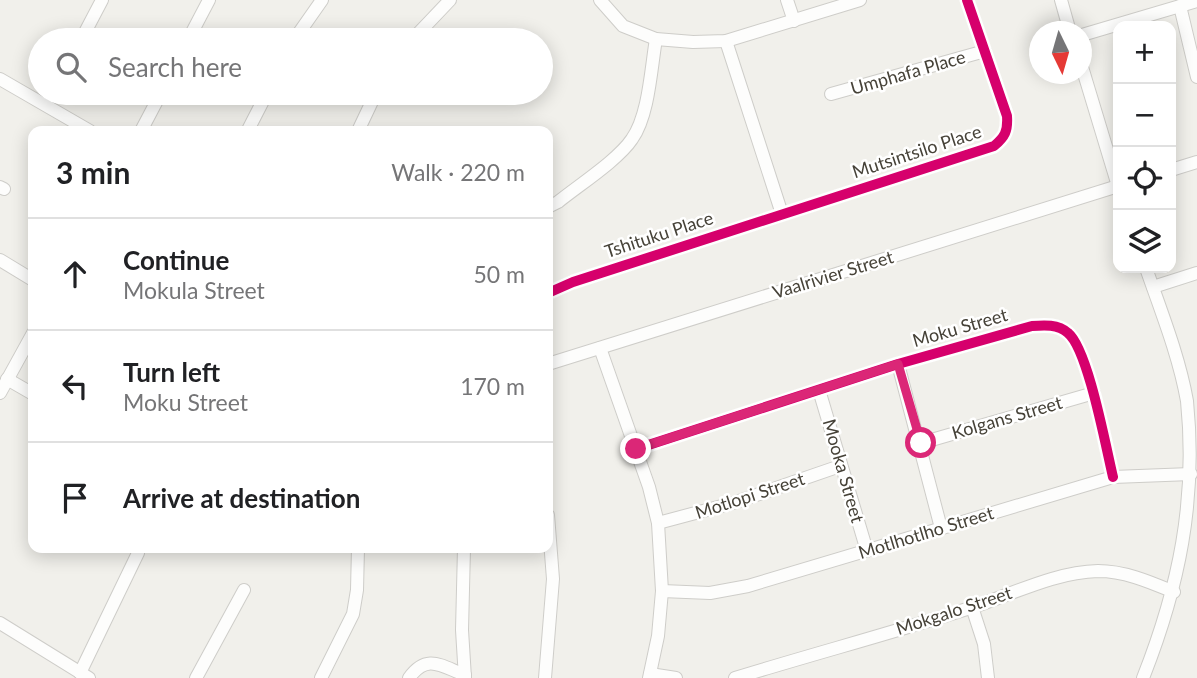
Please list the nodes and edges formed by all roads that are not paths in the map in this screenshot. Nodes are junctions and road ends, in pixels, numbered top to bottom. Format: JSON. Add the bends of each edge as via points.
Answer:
{"nodes":[{"id":1,"x":102,"y":0,"type":"edge"},
{"id":2,"x":209,"y":0,"type":"edge"},
{"id":3,"x":322,"y":0,"type":"edge"},
{"id":4,"x":450,"y":0,"type":"edge"},
{"id":5,"x":600,"y":0,"type":"edge"},
{"id":6,"x":787,"y":0,"type":"edge"},
{"id":7,"x":860,"y":0,"type":"edge"},
{"id":8,"x":967,"y":0,"type":"edge"},
{"id":9,"x":1061,"y":0,"type":"edge"},
{"id":10,"x":1197,"y":1,"type":"edge"},
{"id":11,"x":1180,"y":6,"type":"junction"},
{"id":12,"x":794,"y":20,"type":"junction"},
{"id":13,"x":1067,"y":21,"type":"edge"},
{"id":14,"x":87,"y":28,"type":"edge"},
{"id":15,"x":194,"y":28,"type":"edge"},
{"id":16,"x":303,"y":28,"type":"edge"},
{"id":17,"x":423,"y":28,"type":"edge"},
{"id":18,"x":1092,"y":32,"type":"edge"},
{"id":19,"x":656,"y":39,"type":"junction"},
{"id":20,"x":726,"y":41,"type":"junction"},
{"id":21,"x":985,"y":51,"type":"junction"},
{"id":22,"x":1197,"y":77,"type":"edge"},
{"id":23,"x":0,"y":79,"type":"edge"},
{"id":24,"x":1087,"y":84,"type":"edge"},
{"id":25,"x":831,"y":94,"type":"dead end"},
{"id":26,"x":28,"y":95,"type":"edge"},
{"id":27,"x":155,"y":105,"type":"edge"},
{"id":28,"x":261,"y":105,"type":"edge"},
{"id":29,"x":370,"y":105,"type":"edge"},
{"id":30,"x":47,"y":106,"type":"edge"},
{"id":31,"x":81,"y":126,"type":"edge"},
{"id":32,"x":144,"y":126,"type":"edge"},
{"id":33,"x":250,"y":126,"type":"edge"},
{"id":34,"x":360,"y":126,"type":"edge"},
{"id":35,"x":1197,"y":162,"type":"edge"},
{"id":36,"x":1176,"y":168,"type":"edge"},
{"id":37,"x":1113,"y":169,"type":"edge"},
{"id":38,"x":1113,"y":188,"type":"edge"},
{"id":39,"x":553,"y":203,"type":"edge"},
{"id":40,"x":782,"y":214,"type":"junction"},
{"id":41,"x":0,"y":260,"type":"edge"},
{"id":42,"x":1148,"y":273,"type":"edge"},
{"id":43,"x":1197,"y":273,"type":"edge"},
{"id":44,"x":28,"y":276,"type":"edge"},
{"id":45,"x":1153,"y":287,"type":"junction"},
{"id":46,"x":553,"y":291,"type":"edge"},
{"id":47,"x":28,"y":342,"type":"edge"},
{"id":48,"x":600,"y":348,"type":"junction"},
{"id":49,"x":553,"y":362,"type":"edge"},
{"id":50,"x":898,"y":364,"type":"junction"},
{"id":51,"x":7,"y":379,"type":"junction"},
{"id":52,"x":819,"y":390,"type":"junction"},
{"id":53,"x":28,"y":391,"type":"edge"},
{"id":54,"x":0,"y":393,"type":"edge"},
{"id":55,"x":1094,"y":393,"type":"junction"},
{"id":56,"x":921,"y":443,"type":"junction"},
{"id":57,"x":636,"y":449,"type":"junction"},
{"id":58,"x":840,"y":466,"type":"junction"},
{"id":59,"x":1191,"y":474,"type":"junction"},
{"id":60,"x":1113,"y":477,"type":"junction"},
{"id":61,"x":658,"y":523,"type":"junction"},
{"id":62,"x":941,"y":528,"type":"junction"},
{"id":63,"x":867,"y":551,"type":"junction"},
{"id":64,"x":138,"y":553,"type":"dead end"},
{"id":65,"x":358,"y":553,"type":"edge"},
{"id":66,"x":464,"y":553,"type":"edge"},
{"id":67,"x":551,"y":553,"type":"edge"},
{"id":68,"x":244,"y":590,"type":"dead end"},
{"id":69,"x":662,"y":591,"type":"junction"},
{"id":70,"x":1174,"y":592,"type":"junction"},
{"id":71,"x":972,"y":607,"type":"junction"},
{"id":72,"x":0,"y":623,"type":"edge"},
{"id":73,"x":85,"y":675,"type":"edge"},
{"id":74,"x":465,"y":676,"type":"edge"},
{"id":75,"x":650,"y":676,"type":"edge"},
{"id":76,"x":196,"y":678,"type":"edge"},
{"id":77,"x":321,"y":678,"type":"edge"},
{"id":78,"x":409,"y":678,"type":"edge"},
{"id":79,"x":545,"y":678,"type":"edge"},
{"id":80,"x":676,"y":678,"type":"edge"},
{"id":81,"x":735,"y":678,"type":"edge"},
{"id":82,"x":988,"y":678,"type":"edge"},
{"id":83,"x":1143,"y":678,"type":"edge"}],
"edges":[{"from":1,"to":14,"type":"street"},
{"from":2,"to":15,"type":"street"},
{"from":3,"to":16,"type":"street"},
{"from":4,"to":17,"type":"street"},
{"from":5,"to":19,"type":"street","via":[[623,26]]},
{"from":6,"to":12,"type":"street"},
{"from":7,"to":12,"type":"street"},
{"from":8,"to":21,"type":"street","name":"Mutsintsilo Place"},
{"from":9,"to":13,"type":"street"},
{"from":10,"to":11,"type":"street"},
{"from":11,"to":18,"type":"street"},
{"from":11,"to":22,"type":"street"},
{"from":12,"to":20,"type":"street"},
{"from":19,"to":20,"type":"street"},
{"from":19,"to":39,"type":"street","via":[[642,119],[632,139]]},
{"from":20,"to":40,"type":"street"},
{"from":21,"to":25,"type":"street","name":"Umphafa Place"},
{"from":21,"to":40,"type":"street","name":"Mutsintsilo Place","via":[[1007,116],[1008,128],[1000,141]]},
{"from":23,"to":26,"type":"street"},
{"from":24,"to":37,"type":"street"},
{"from":27,"to":32,"type":"street"},
{"from":28,"to":33,"type":"street"},
{"from":29,"to":34,"type":"street"},
{"from":30,"to":31,"type":"street"},
{"from":35,"to":36,"type":"street"},
{"from":38,"to":48,"type":"street","name":"Vaalrivier Street"},
{"from":40,"to":46,"type":"street","name":"Tshituku Place"},
{"from":41,"to":44,"type":"street"},
{"from":42,"to":45,"type":"street"},
{"from":43,"to":45,"type":"street"},
{"from":45,"to":59,"type":"street","via":[[1186,399]]},
{"from":47,"to":51,"type":"street"},
{"from":48,"to":49,"type":"street","name":"Vaalrivier Street"},
{"from":48,"to":57,"type":"street"},
{"from":50,"to":52,"type":"street","name":"Moku Street"},
{"from":50,"to":55,"type":"street","name":"Moku Street","via":[[1032,326],[1054,326],[1076,341]]},
{"from":50,"to":56,"type":"street"},
{"from":51,"to":53,"type":"street"},
{"from":51,"to":54,"type":"street"},
{"from":52,"to":57,"type":"street","name":"Moku Street"},
{"from":52,"to":58,"type":"street","name":"Mooka Street"},
{"from":55,"to":56,"type":"street","name":"Kolgans Street"},
{"from":55,"to":60,"type":"street","name":"Moku Street"},
{"from":56,"to":62,"type":"street"},
{"from":57,"to":61,"type":"street"},
{"from":58,"to":61,"type":"street","name":"Motlopi Street"},
{"from":58,"to":63,"type":"street","name":"Mooka Street"},
{"from":59,"to":60,"type":"street","name":"Motlhotlho Street"},
{"from":59,"to":70,"type":"street","via":[[1188,534]]},
{"from":60,"to":62,"type":"street","name":"Motlhotlho Street"},
{"from":61,"to":69,"type":"street"},
{"from":62,"to":63,"type":"street","name":"Motlhotlho Street"},
{"from":63,"to":69,"type":"street","name":"Motlhotlho Street","via":[[737,589]]},
{"from":64,"to":73,"type":"street"},
{"from":65,"to":77,"type":"street","via":[[353,614]]},
{"from":66,"to":74,"type":"street"},
{"from":67,"to":79,"type":"street"},
{"from":68,"to":76,"type":"street"},
{"from":69,"to":75,"type":"street"},
{"from":70,"to":71,"type":"street","name":"Mokgalo Street","via":[[1138,578],[1097,571],[1043,582]]},
{"from":70,"to":83,"type":"street"},
{"from":71,"to":81,"type":"street","name":"Mokgalo Street"},
{"from":71,"to":82,"type":"street","via":[[984,644]]},
{"from":72,"to":73,"type":"street"},
{"from":74,"to":78,"type":"street","via":[[430,662],[419,665]]},
{"from":75,"to":80,"type":"street"}]}
